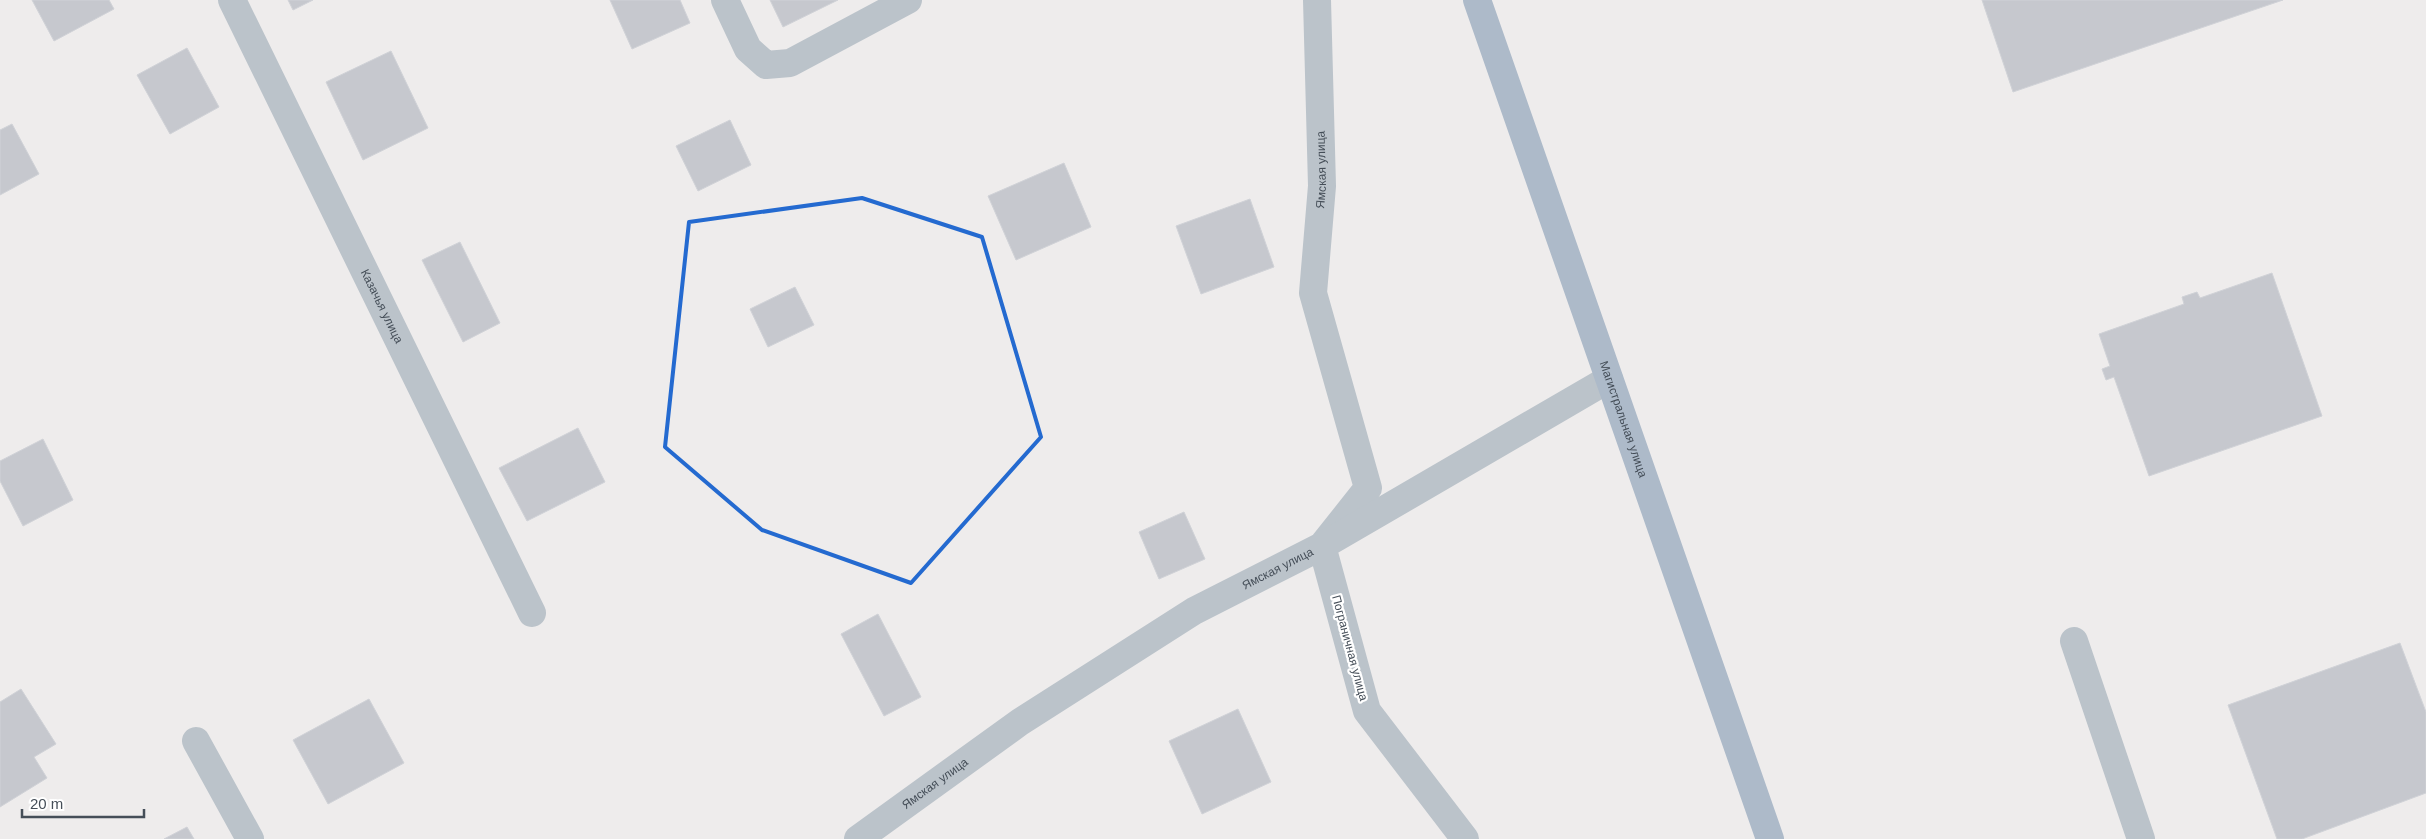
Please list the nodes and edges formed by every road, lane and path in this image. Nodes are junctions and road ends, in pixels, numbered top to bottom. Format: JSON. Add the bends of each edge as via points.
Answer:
{"nodes":[{"id":1,"x":232,"y":0,"type":"edge"},
{"id":2,"x":725,"y":0,"type":"edge"},
{"id":3,"x":908,"y":0,"type":"edge"},
{"id":4,"x":1318,"y":0,"type":"edge"},
{"id":5,"x":1477,"y":0,"type":"edge"},
{"id":6,"x":1609,"y":380,"type":"junction"},
{"id":7,"x":1322,"y":546,"type":"junction"},
{"id":8,"x":532,"y":614,"type":"dead end"},
{"id":9,"x":2074,"y":641,"type":"dead end"},
{"id":10,"x":196,"y":740,"type":"dead end"},
{"id":11,"x":250,"y":839,"type":"edge"},
{"id":12,"x":858,"y":839,"type":"edge"},
{"id":13,"x":1464,"y":839,"type":"edge"},
{"id":14,"x":1770,"y":839,"type":"edge"},
{"id":15,"x":2141,"y":839,"type":"edge"}],
"edges":[{"from":1,"to":8,"type":"street","name":"Казачья улица"},
{"from":2,"to":3,"type":"street","via":[[748,49],[766,65],[790,63]]},
{"from":4,"to":7,"type":"street","name":"Ямская улица","via":[[1322,186],[1313,293],[1368,488]]},
{"from":5,"to":6,"type":"main road","name":"Магистральная улица"},
{"from":6,"to":7,"type":"street"},
{"from":6,"to":14,"type":"main road","name":"Магистральная улица"},
{"from":7,"to":12,"type":"street","name":"Ямская улица","via":[[1194,611],[1020,722]]},
{"from":7,"to":13,"type":"street","name":"Пограничная улица","via":[[1367,711]]},
{"from":9,"to":15,"type":"street"},
{"from":10,"to":11,"type":"street"}]}
